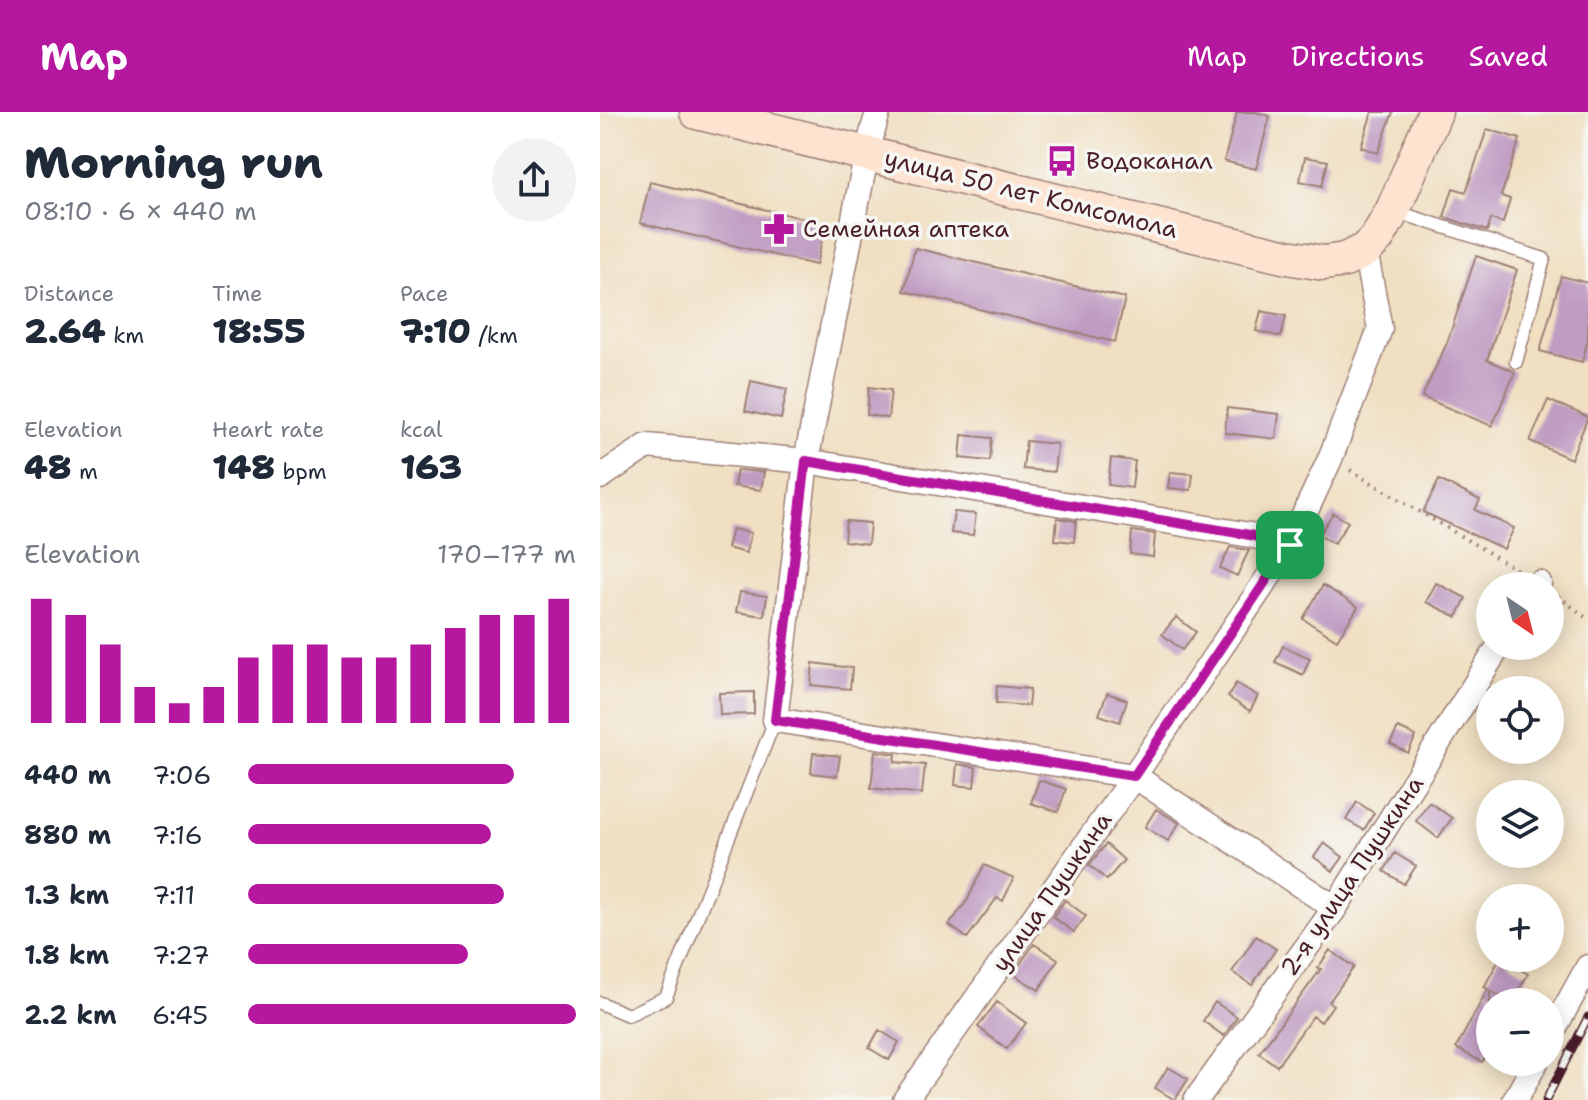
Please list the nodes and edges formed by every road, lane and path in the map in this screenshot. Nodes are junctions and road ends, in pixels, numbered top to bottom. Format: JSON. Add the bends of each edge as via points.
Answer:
{"nodes":[{"id":1,"x":697,"y":112,"type":"edge"},
{"id":2,"x":878,"y":112,"type":"edge"},
{"id":3,"x":1435,"y":112,"type":"edge"},
{"id":4,"x":867,"y":152,"type":"junction"},
{"id":5,"x":1393,"y":210,"type":"junction"},
{"id":6,"x":1365,"y":250,"type":"junction"},
{"id":7,"x":1516,"y":362,"type":"dead end"},
{"id":8,"x":1330,"y":459,"type":"junction"},
{"id":9,"x":806,"y":461,"type":"junction"},
{"id":10,"x":600,"y":477,"type":"edge"},
{"id":11,"x":1290,"y":545,"type":"junction"},
{"id":12,"x":1517,"y":572,"type":"edge"},
{"id":13,"x":1564,"y":602,"type":"edge"},
{"id":14,"x":1588,"y":619,"type":"edge"},
{"id":15,"x":1490,"y":660,"type":"edge"},
{"id":16,"x":775,"y":720,"type":"junction"},
{"id":17,"x":1134,"y":776,"type":"junction"},
{"id":18,"x":1335,"y":908,"type":"junction"},
{"id":19,"x":1588,"y":967,"type":"edge"},
{"id":20,"x":600,"y":1003,"type":"edge"},
{"id":21,"x":1564,"y":1011,"type":"edge"},
{"id":22,"x":1528,"y":1076,"type":"edge"},
{"id":23,"x":905,"y":1100,"type":"edge"},
{"id":24,"x":1196,"y":1100,"type":"edge"},
{"id":25,"x":1515,"y":1100,"type":"edge"}],
"edges":[{"from":1,"to":4,"type":"street","name":"улица 50 лет Комсомола"},
{"from":2,"to":4,"type":"street"},
{"from":3,"to":5,"type":"street"},
{"from":4,"to":6,"type":"street","name":"улица 50 лет Комсомола","via":[[1287,257],[1324,263]]},
{"from":4,"to":9,"type":"street"},
{"from":5,"to":6,"type":"street"},
{"from":5,"to":7,"type":"lane","via":[[1544,259]]},
{"from":6,"to":8,"type":"street","name":"улица Пушкина","via":[[1380,329]]},
{"from":8,"to":11,"type":"street","name":"улица Пушкина"},
{"from":8,"to":12,"type":"path"},
{"from":9,"to":10,"type":"street","via":[[647,446]]},
{"from":9,"to":11,"type":"street"},
{"from":9,"to":16,"type":"street"},
{"from":11,"to":17,"type":"street","name":"улица Пушкина"},
{"from":13,"to":14,"type":"path"},
{"from":15,"to":18,"type":"street","name":"2-я улица Пушкина"},
{"from":16,"to":17,"type":"street"},
{"from":16,"to":20,"type":"lane","via":[[666,997],[628,1015]]},
{"from":17,"to":18,"type":"street"},
{"from":17,"to":23,"type":"street","name":"улица Пушкина"},
{"from":18,"to":24,"type":"street","name":"2-я улица Пушкина"},
{"from":19,"to":21,"type":"street"},
{"from":22,"to":25,"type":"street"}]}
